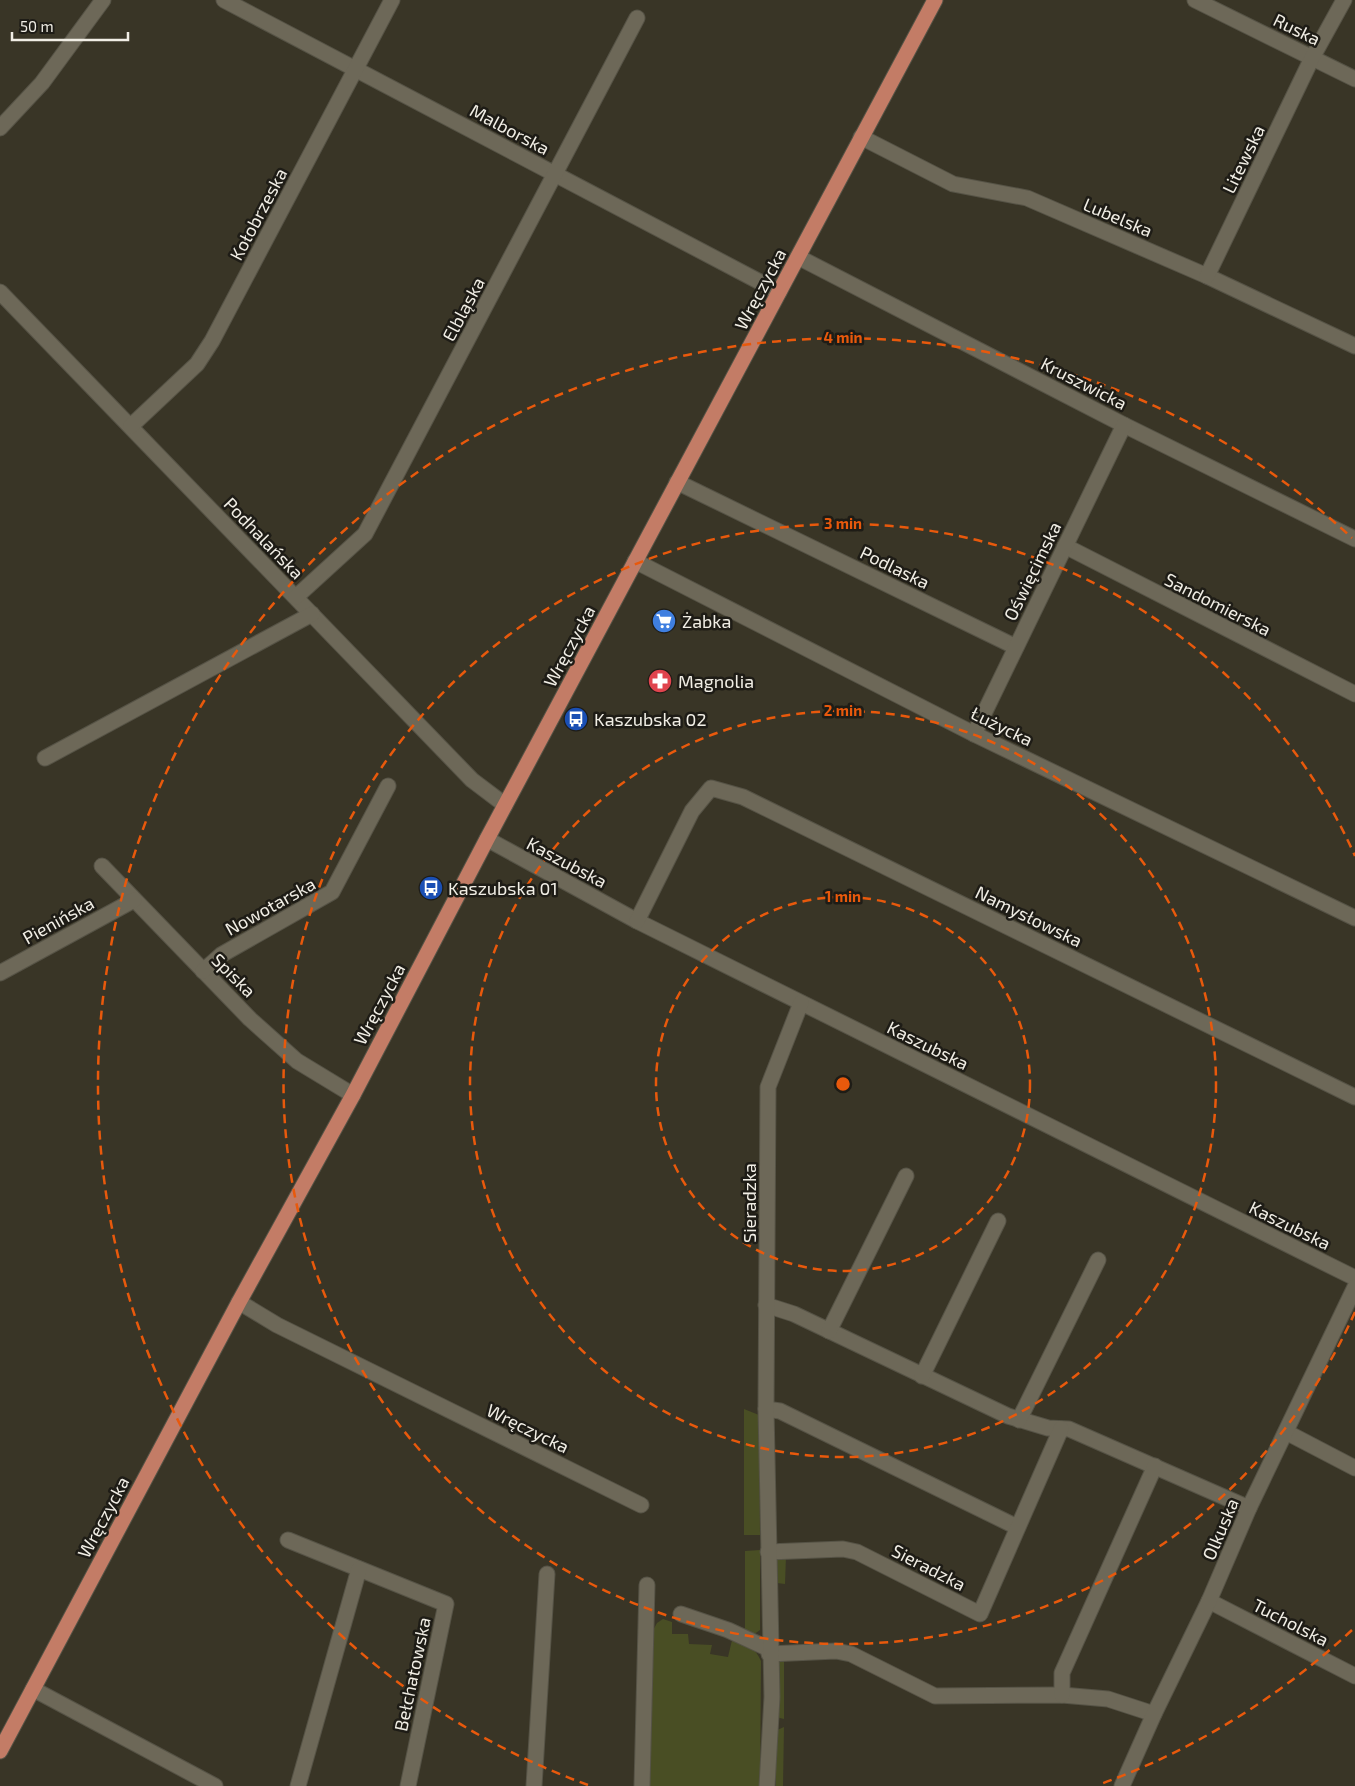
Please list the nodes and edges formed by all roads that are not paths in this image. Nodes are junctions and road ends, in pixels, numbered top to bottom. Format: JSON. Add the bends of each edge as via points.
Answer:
{"nodes":[{"id":1,"x":103,"y":0,"type":"edge"},
{"id":2,"x":224,"y":0,"type":"edge"},
{"id":3,"x":392,"y":0,"type":"edge"},
{"id":4,"x":1195,"y":0,"type":"edge"},
{"id":5,"x":1344,"y":0,"type":"edge"},
{"id":6,"x":934,"y":2,"type":"edge"},
{"id":7,"x":637,"y":18,"type":"dead end"},
{"id":8,"x":1312,"y":58,"type":"junction"},
{"id":9,"x":356,"y":70,"type":"junction"},
{"id":10,"x":1355,"y":80,"type":"edge"},
{"id":11,"x":0,"y":128,"type":"edge"},
{"id":12,"x":861,"y":136,"type":"junction"},
{"id":13,"x":556,"y":174,"type":"junction"},
{"id":14,"x":798,"y":257,"type":"junction"},
{"id":15,"x":1207,"y":276,"type":"junction"},
{"id":16,"x":0,"y":292,"type":"edge"},
{"id":17,"x":779,"y":292,"type":"junction"},
{"id":18,"x":1355,"y":346,"type":"edge"},
{"id":19,"x":1124,"y":425,"type":"junction"},
{"id":20,"x":131,"y":426,"type":"junction"},
{"id":21,"x":677,"y":482,"type":"junction"},
{"id":22,"x":1355,"y":539,"type":"edge"},
{"id":23,"x":1065,"y":546,"type":"junction"},
{"id":24,"x":635,"y":561,"type":"junction"},
{"id":25,"x":296,"y":597,"type":"junction"},
{"id":26,"x":312,"y":614,"type":"junction"},
{"id":27,"x":1016,"y":647,"type":"junction"},
{"id":28,"x":1355,"y":694,"type":"edge"},
{"id":29,"x":974,"y":734,"type":"junction"},
{"id":30,"x":45,"y":758,"type":"dead end"},
{"id":31,"x":388,"y":786,"type":"dead end"},
{"id":32,"x":505,"y":805,"type":"junction"},
{"id":33,"x":486,"y":840,"type":"junction"},
{"id":34,"x":102,"y":866,"type":"dead end"},
{"id":35,"x":134,"y":900,"type":"junction"},
{"id":36,"x":1355,"y":918,"type":"edge"},
{"id":37,"x":637,"y":921,"type":"junction"},
{"id":38,"x":203,"y":971,"type":"junction"},
{"id":39,"x":0,"y":974,"type":"edge"},
{"id":40,"x":801,"y":1003,"type":"junction"},
{"id":41,"x":353,"y":1095,"type":"junction"},
{"id":42,"x":1355,"y":1097,"type":"edge"},
{"id":43,"x":906,"y":1176,"type":"dead end"},
{"id":44,"x":998,"y":1221,"type":"dead end"},
{"id":45,"x":1098,"y":1260,"type":"dead end"},
{"id":46,"x":1355,"y":1278,"type":"edge"},
{"id":47,"x":1355,"y":1287,"type":"edge"},
{"id":48,"x":239,"y":1302,"type":"junction"},
{"id":49,"x":766,"y":1305,"type":"junction"},
{"id":50,"x":829,"y":1331,"type":"junction"},
{"id":51,"x":922,"y":1376,"type":"junction"},
{"id":52,"x":766,"y":1409,"type":"junction"},
{"id":53,"x":1019,"y":1420,"type":"junction"},
{"id":54,"x":1061,"y":1429,"type":"junction"},
{"id":55,"x":1286,"y":1432,"type":"junction"},
{"id":56,"x":1154,"y":1466,"type":"junction"},
{"id":57,"x":1355,"y":1468,"type":"edge"},
{"id":58,"x":641,"y":1505,"type":"dead end"},
{"id":59,"x":1249,"y":1508,"type":"junction"},
{"id":60,"x":1017,"y":1528,"type":"junction"},
{"id":61,"x":288,"y":1540,"type":"dead end"},
{"id":62,"x":768,"y":1552,"type":"junction"},
{"id":63,"x":359,"y":1569,"type":"junction"},
{"id":64,"x":547,"y":1574,"type":"dead end"},
{"id":65,"x":648,"y":1586,"type":"dead end"},
{"id":66,"x":1209,"y":1601,"type":"junction"},
{"id":67,"x":681,"y":1614,"type":"dead end"},
{"id":68,"x":769,"y":1651,"type":"junction"},
{"id":69,"x":1355,"y":1676,"type":"edge"},
{"id":70,"x":33,"y":1689,"type":"junction"},
{"id":71,"x":1062,"y":1695,"type":"junction"},
{"id":72,"x":1154,"y":1714,"type":"junction"},
{"id":73,"x":0,"y":1751,"type":"edge"},
{"id":74,"x":198,"y":1782,"type":"edge"},
{"id":75,"x":215,"y":1786,"type":"edge"},
{"id":76,"x":298,"y":1786,"type":"edge"},
{"id":77,"x":408,"y":1786,"type":"edge"},
{"id":78,"x":534,"y":1786,"type":"edge"},
{"id":79,"x":642,"y":1786,"type":"edge"},
{"id":80,"x":767,"y":1786,"type":"edge"},
{"id":81,"x":1122,"y":1786,"type":"edge"}],
"edges":[{"from":1,"to":11,"type":"street","via":[[42,83]]},
{"from":2,"to":9,"type":"street","name":"Malborska"},
{"from":3,"to":9,"type":"street","name":"Kołobrzeska"},
{"from":4,"to":8,"type":"street","name":"Ruska"},
{"from":5,"to":8,"type":"street","name":"Litewska"},
{"from":6,"to":12,"type":"main road","name":"Wręczycka"},
{"from":7,"to":13,"type":"street","name":"Elbląska"},
{"from":8,"to":10,"type":"street","name":"Ruska"},
{"from":8,"to":15,"type":"street","name":"Litewska"},
{"from":9,"to":13,"type":"street","name":"Malborska"},
{"from":9,"to":20,"type":"street","name":"Kołobrzeska","via":[[197,364]]},
{"from":12,"to":14,"type":"main road","name":"Wręczycka"},
{"from":12,"to":15,"type":"street","name":"Lubelska","via":[[953,184],[1027,198]]},
{"from":13,"to":17,"type":"street","name":"Malborska"},
{"from":13,"to":25,"type":"street","name":"Elbląska","via":[[364,534]]},
{"from":14,"to":17,"type":"main road","name":"Wręczycka"},
{"from":14,"to":19,"type":"street","name":"Kruszwicka"},
{"from":15,"to":18,"type":"street","name":"Lubelska"},
{"from":16,"to":20,"type":"street","name":"Podhalańska"},
{"from":17,"to":21,"type":"main road","name":"Wręczycka"},
{"from":19,"to":22,"type":"street","name":"Kruszwicka"},
{"from":19,"to":23,"type":"street","name":"Oświęcimska"},
{"from":20,"to":25,"type":"street","name":"Podhalańska"},
{"from":21,"to":24,"type":"main road","name":"Wręczycka"},
{"from":21,"to":27,"type":"street","name":"Podlaska"},
{"from":23,"to":27,"type":"street","name":"Oświęcimska"},
{"from":23,"to":28,"type":"street","name":"Sandomierska"},
{"from":24,"to":29,"type":"street","name":"Łużycka"},
{"from":24,"to":32,"type":"main road","name":"Wręczycka"},
{"from":25,"to":26,"type":"street","name":"Podhalańska"},
{"from":26,"to":30,"type":"street"},
{"from":26,"to":32,"type":"street","name":"Podhalańska","via":[[472,780]]},
{"from":27,"to":29,"type":"street","name":"Oświęcimska"},
{"from":29,"to":36,"type":"street","name":"Łużycka"},
{"from":31,"to":38,"type":"street","name":"Nowotarska","via":[[332,892],[221,955]]},
{"from":32,"to":33,"type":"main road","name":"Wręczycka"},
{"from":33,"to":37,"type":"street","name":"Kaszubska"},
{"from":33,"to":41,"type":"main road","name":"Wręczycka"},
{"from":34,"to":35,"type":"street","name":"Spiska"},
{"from":35,"to":38,"type":"street","name":"Spiska"},
{"from":35,"to":39,"type":"street","name":"Pienińska"},
{"from":37,"to":40,"type":"street","name":"Kaszubska"},
{"from":37,"to":42,"type":"street","name":"Namysłowska","via":[[692,811],[711,788],[743,797]]},
{"from":38,"to":41,"type":"street","name":"Spiska","via":[[297,1061]]},
{"from":40,"to":46,"type":"street","name":"Kaszubska"},
{"from":40,"to":49,"type":"street","name":"Sieradzka","via":[[768,1086]]},
{"from":41,"to":48,"type":"main road","name":"Wręczycka"},
{"from":43,"to":50,"type":"street"},
{"from":44,"to":51,"type":"street"},
{"from":45,"to":53,"type":"street"},
{"from":47,"to":55,"type":"street","name":"Olkuska"},
{"from":48,"to":58,"type":"street","name":"Wręczycka","via":[[286,1330]]},
{"from":48,"to":70,"type":"main road","name":"Wręczycka"},
{"from":49,"to":50,"type":"street"},
{"from":49,"to":52,"type":"street","name":"Sieradzka"},
{"from":50,"to":51,"type":"street"},
{"from":51,"to":53,"type":"street"},
{"from":52,"to":60,"type":"street","via":[[780,1411]]},
{"from":52,"to":62,"type":"street","name":"Sieradzka"},
{"from":53,"to":54,"type":"street"},
{"from":54,"to":56,"type":"street","via":[[1069,1429]]},
{"from":54,"to":60,"type":"street","name":"Sieradzka"},
{"from":55,"to":57,"type":"street"},
{"from":55,"to":59,"type":"street","name":"Olkuska"},
{"from":56,"to":59,"type":"street"},
{"from":56,"to":71,"type":"street","via":[[1062,1673]]},
{"from":59,"to":66,"type":"street","name":"Olkuska"},
{"from":60,"to":62,"type":"street","name":"Sieradzka","via":[[980,1614],[857,1552],[843,1549]]},
{"from":61,"to":63,"type":"street","name":"Bełchatowska"},
{"from":62,"to":68,"type":"street","name":"Sieradzka"},
{"from":63,"to":76,"type":"street"},
{"from":63,"to":77,"type":"street","name":"Bełchatowska","via":[[446,1604]]},
{"from":64,"to":78,"type":"street"},
{"from":65,"to":79,"type":"street"},
{"from":66,"to":69,"type":"street","name":"Tucholska"},
{"from":66,"to":72,"type":"street","name":"Olkuska"},
{"from":67,"to":68,"type":"street","via":[[728,1630]]},
{"from":68,"to":71,"type":"street","via":[[851,1654],[935,1696]]},
{"from":68,"to":80,"type":"street","name":"Sieradzka","via":[[772,1697]]},
{"from":70,"to":73,"type":"main road","name":"Wręczycka"},
{"from":70,"to":74,"type":"street"},
{"from":71,"to":72,"type":"street","via":[[1108,1699]]},
{"from":72,"to":81,"type":"street","name":"Olkuska"},
{"from":74,"to":75,"type":"street"}]}
